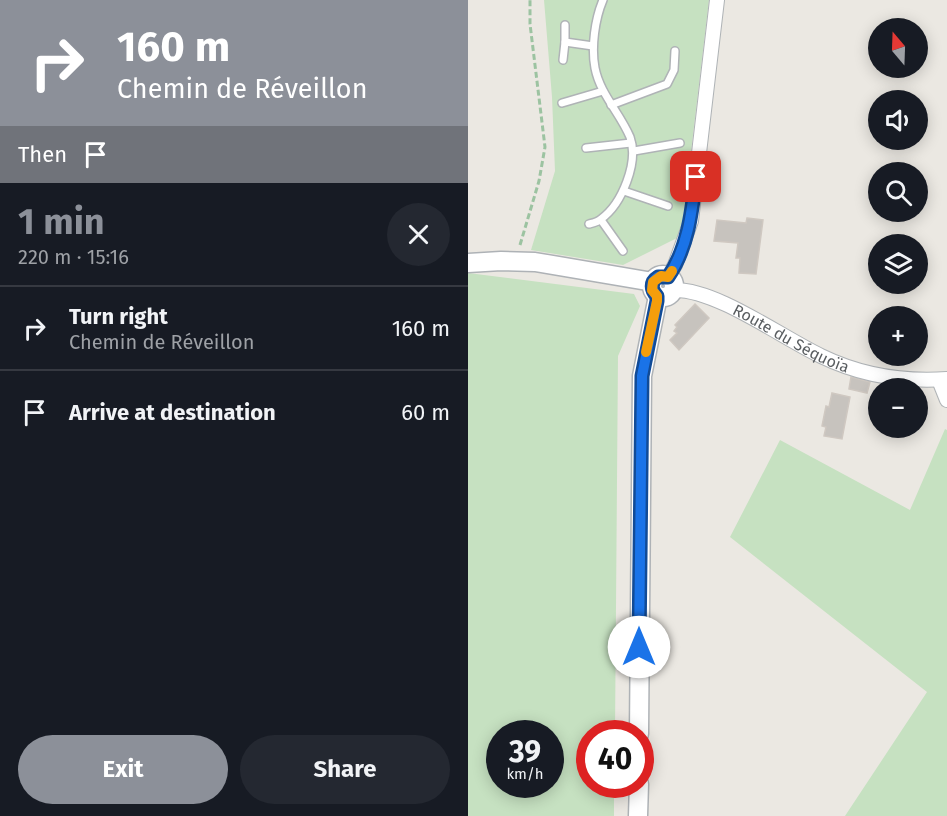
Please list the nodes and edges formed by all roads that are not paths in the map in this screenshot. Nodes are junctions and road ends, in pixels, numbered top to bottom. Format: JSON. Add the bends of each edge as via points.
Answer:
{"nodes":[{"id":1,"x":603,"y":0,"type":"edge"},
{"id":2,"x":717,"y":0,"type":"edge"},
{"id":3,"x":566,"y":25,"type":"dead end"},
{"id":4,"x":565,"y":42,"type":"junction"},
{"id":5,"x":594,"y":46,"type":"junction"},
{"id":6,"x":675,"y":51,"type":"dead end"},
{"id":7,"x":563,"y":60,"type":"dead end"},
{"id":8,"x":603,"y":91,"type":"junction"},
{"id":9,"x":562,"y":103,"type":"dead end"},
{"id":10,"x":610,"y":105,"type":"junction"},
{"id":11,"x":632,"y":143,"type":"junction"},
{"id":12,"x":680,"y":143,"type":"dead end"},
{"id":13,"x":586,"y":148,"type":"dead end"},
{"id":14,"x":634,"y":152,"type":"junction"},
{"id":15,"x":624,"y":191,"type":"junction"},
{"id":16,"x":668,"y":206,"type":"dead end"},
{"id":17,"x":601,"y":220,"type":"junction"},
{"id":18,"x":588,"y":224,"type":"dead end"},
{"id":19,"x":623,"y":251,"type":"dead end"},
{"id":20,"x":468,"y":263,"type":"edge"},
{"id":21,"x":663,"y":286,"type":"junction"},
{"id":22,"x":943,"y":380,"type":"edge"},
{"id":23,"x":947,"y":400,"type":"edge"},
{"id":24,"x":639,"y":720,"type":"edge"},
{"id":25,"x":639,"y":798,"type":"edge"},
{"id":26,"x":638,"y":816,"type":"edge"}],
"edges":[{"from":1,"to":5,"type":"lane"},
{"from":2,"to":21,"type":"street","via":[[691,221]]},
{"from":3,"to":4,"type":"lane"},
{"from":4,"to":5,"type":"lane"},
{"from":4,"to":7,"type":"lane"},
{"from":5,"to":8,"type":"lane","via":[[595,68]]},
{"from":6,"to":10,"type":"lane","via":[[674,70],[667,84]]},
{"from":8,"to":9,"type":"lane"},
{"from":8,"to":10,"type":"lane"},
{"from":10,"to":11,"type":"lane"},
{"from":11,"to":13,"type":"lane"},
{"from":11,"to":14,"type":"lane"},
{"from":12,"to":14,"type":"lane"},
{"from":14,"to":15,"type":"lane"},
{"from":15,"to":16,"type":"lane"},
{"from":15,"to":17,"type":"lane"},
{"from":17,"to":18,"type":"lane"},
{"from":17,"to":19,"type":"lane"},
{"from":20,"to":21,"type":"street","name":"Route du Séquoïa","via":[[535,262]]},
{"from":21,"to":22,"type":"street","name":"Route du Séquoïa","via":[[714,299],[821,356],[854,369],[894,378]]},
{"from":21,"to":24,"type":"street","via":[[642,376]]},
{"from":22,"to":23,"type":"street"},
{"from":25,"to":26,"type":"street"}]}
